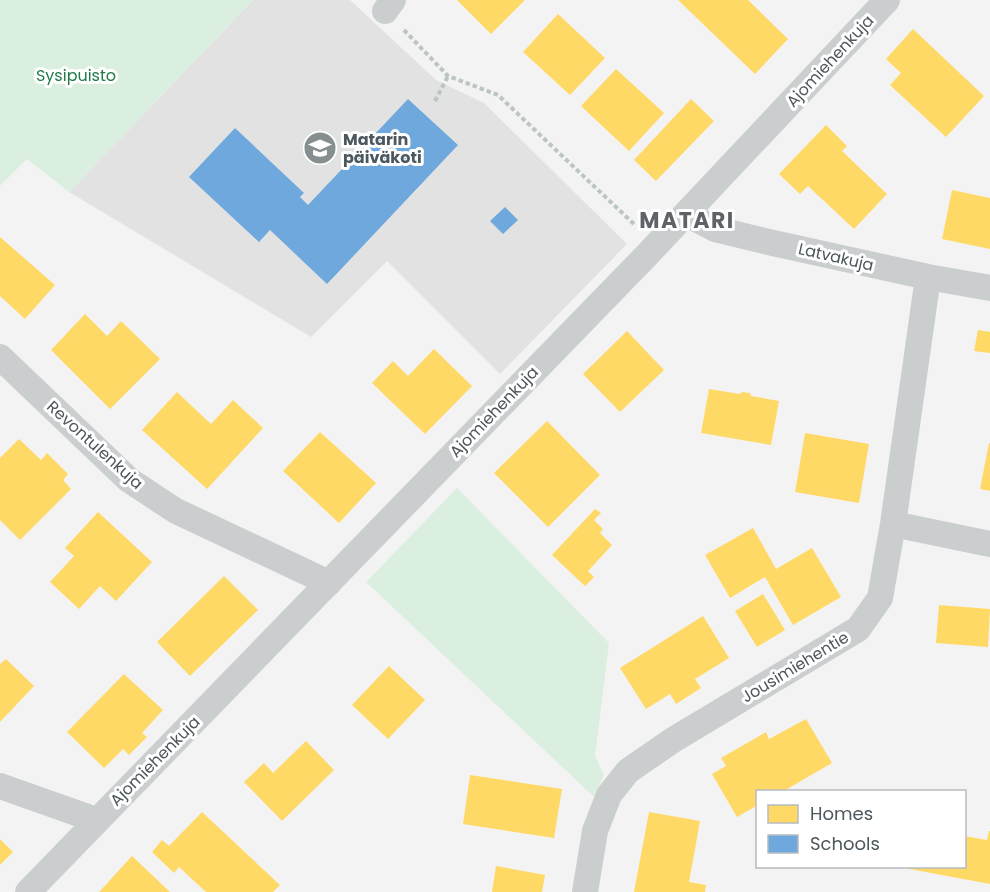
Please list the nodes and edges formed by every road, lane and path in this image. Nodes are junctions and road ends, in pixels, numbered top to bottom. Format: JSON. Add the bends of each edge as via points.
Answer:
{"nodes":[{"id":1,"x":887,"y":0,"type":"edge"},
{"id":2,"x":389,"y":6,"type":"edge"},
{"id":3,"x":448,"y":76,"type":"junction"},
{"id":4,"x":435,"y":101,"type":"dead end"},
{"id":5,"x":686,"y":214,"type":"junction"},
{"id":6,"x":656,"y":246,"type":"junction"},
{"id":7,"x":928,"y":277,"type":"junction"},
{"id":8,"x":990,"y":288,"type":"edge"},
{"id":9,"x":0,"y":357,"type":"edge"},
{"id":10,"x":893,"y":524,"type":"junction"},
{"id":11,"x":990,"y":544,"type":"edge"},
{"id":12,"x":329,"y":583,"type":"junction"},
{"id":13,"x":0,"y":786,"type":"edge"},
{"id":14,"x":96,"y":820,"type":"junction"},
{"id":15,"x":28,"y":892,"type":"edge"},
{"id":16,"x":585,"y":892,"type":"edge"}],
"edges":[{"from":1,"to":5,"type":"street","name":"Ajomiehenkuja"},
{"from":2,"to":3,"type":"path"},
{"from":3,"to":4,"type":"path"},
{"from":3,"to":6,"type":"path","via":[[498,95]]},
{"from":5,"to":6,"type":"street","name":"Ajomiehenkuja"},
{"from":5,"to":7,"type":"street","name":"Latvakuja","via":[[715,229]]},
{"from":6,"to":12,"type":"street","name":"Ajomiehenkuja"},
{"from":7,"to":8,"type":"street","name":"Latvakuja"},
{"from":7,"to":10,"type":"street","name":"Jousimiehentie"},
{"from":9,"to":12,"type":"street","name":"Revontulenkuja","via":[[129,480],[176,511]]},
{"from":10,"to":11,"type":"street"},
{"from":10,"to":16,"type":"street","name":"Jousimiehentie","via":[[880,598],[858,629],[628,771],[609,795],[595,831]]},
{"from":12,"to":14,"type":"street","name":"Ajomiehenkuja"},
{"from":13,"to":14,"type":"street"},
{"from":14,"to":15,"type":"street","name":"Ajomiehenkuja"}]}
